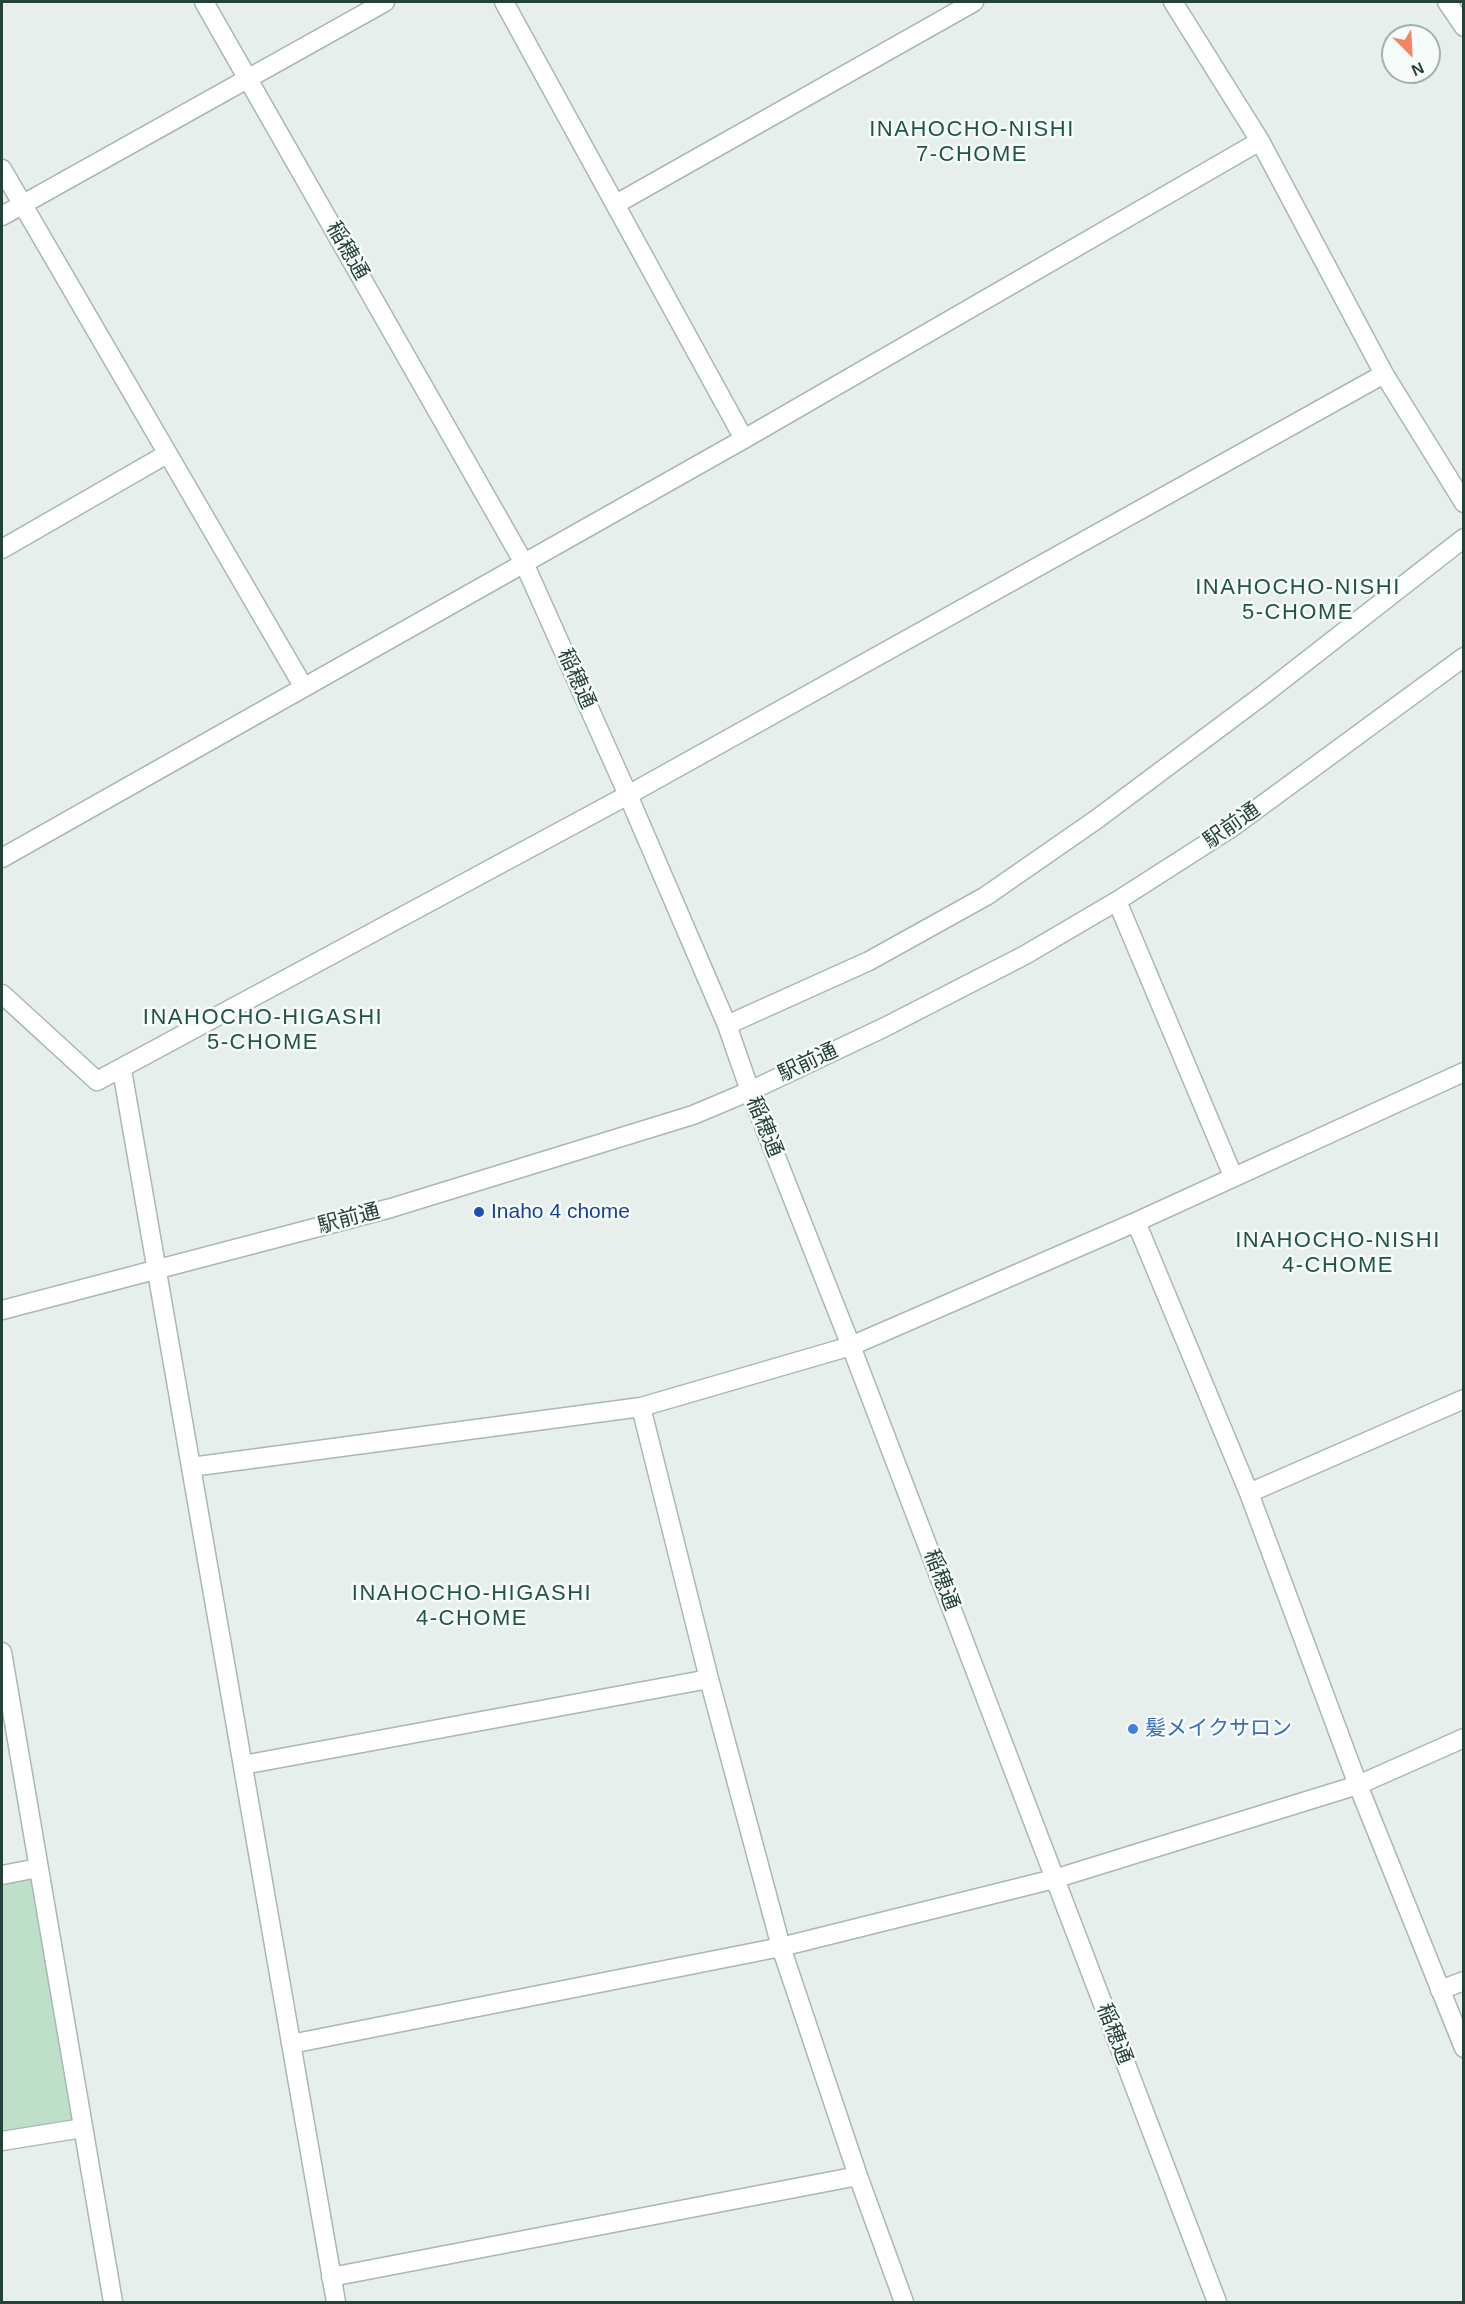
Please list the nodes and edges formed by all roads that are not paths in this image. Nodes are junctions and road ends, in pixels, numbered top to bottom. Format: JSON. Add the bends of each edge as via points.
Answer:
{"nodes":[{"id":1,"x":204,"y":2,"type":"edge"},
{"id":2,"x":385,"y":2,"type":"edge"},
{"id":3,"x":504,"y":2,"type":"edge"},
{"id":4,"x":974,"y":2,"type":"edge"},
{"id":5,"x":1173,"y":2,"type":"edge"},
{"id":6,"x":1447,"y":2,"type":"edge"},
{"id":7,"x":1464,"y":27,"type":"edge"},
{"id":8,"x":248,"y":78,"type":"junction"},
{"id":9,"x":1260,"y":141,"type":"junction"},
{"id":10,"x":2,"y":169,"type":"edge"},
{"id":11,"x":22,"y":204,"type":"junction"},
{"id":12,"x":616,"y":204,"type":"junction"},
{"id":13,"x":2,"y":216,"type":"edge"},
{"id":14,"x":1384,"y":374,"type":"junction"},
{"id":15,"x":744,"y":440,"type":"junction"},
{"id":16,"x":167,"y":454,"type":"junction"},
{"id":17,"x":1464,"y":503,"type":"edge"},
{"id":18,"x":1464,"y":538,"type":"edge"},
{"id":19,"x":2,"y":549,"type":"edge"},
{"id":20,"x":524,"y":563,"type":"junction"},
{"id":21,"x":1464,"y":657,"type":"edge"},
{"id":22,"x":303,"y":686,"type":"junction"},
{"id":23,"x":628,"y":795,"type":"junction"},
{"id":24,"x":2,"y":858,"type":"edge"},
{"id":25,"x":1118,"y":901,"type":"junction"},
{"id":26,"x":2,"y":994,"type":"edge"},
{"id":27,"x":727,"y":1025,"type":"junction"},
{"id":28,"x":122,"y":1070,"type":"junction"},
{"id":29,"x":1464,"y":1072,"type":"edge"},
{"id":30,"x":750,"y":1091,"type":"junction"},
{"id":31,"x":1233,"y":1176,"type":"junction"},
{"id":32,"x":1136,"y":1222,"type":"junction"},
{"id":33,"x":157,"y":1270,"type":"junction"},
{"id":34,"x":2,"y":1310,"type":"edge"},
{"id":35,"x":852,"y":1346,"type":"junction"},
{"id":36,"x":1464,"y":1398,"type":"edge"},
{"id":37,"x":641,"y":1407,"type":"junction"},
{"id":38,"x":191,"y":1467,"type":"junction"},
{"id":39,"x":1249,"y":1493,"type":"junction"},
{"id":40,"x":2,"y":1652,"type":"edge"},
{"id":41,"x":709,"y":1679,"type":"junction"},
{"id":42,"x":1464,"y":1738,"type":"edge"},
{"id":43,"x":243,"y":1765,"type":"junction"},
{"id":44,"x":1358,"y":1785,"type":"junction"},
{"id":45,"x":38,"y":1868,"type":"junction"},
{"id":46,"x":2,"y":1875,"type":"edge"},
{"id":47,"x":1054,"y":1879,"type":"junction"},
{"id":48,"x":781,"y":1947,"type":"junction"},
{"id":49,"x":1464,"y":1981,"type":"edge"},
{"id":50,"x":1440,"y":1990,"type":"junction"},
{"id":51,"x":291,"y":2044,"type":"junction"},
{"id":52,"x":1464,"y":2048,"type":"edge"},
{"id":53,"x":83,"y":2128,"type":"junction"},
{"id":54,"x":2,"y":2140,"type":"edge"},
{"id":55,"x":858,"y":2176,"type":"junction"},
{"id":56,"x":331,"y":2277,"type":"junction"},
{"id":57,"x":113,"y":2302,"type":"edge"},
{"id":58,"x":336,"y":2302,"type":"edge"},
{"id":59,"x":904,"y":2302,"type":"edge"},
{"id":60,"x":1217,"y":2302,"type":"edge"}],
"edges":[{"from":1,"to":8,"type":"street","name":"稲穂通"},
{"from":2,"to":8,"type":"street"},
{"from":3,"to":12,"type":"street"},
{"from":4,"to":12,"type":"street"},
{"from":5,"to":9,"type":"street"},
{"from":6,"to":7,"type":"street"},
{"from":8,"to":11,"type":"street"},
{"from":8,"to":20,"type":"street","name":"稲穂通"},
{"from":9,"to":14,"type":"street"},
{"from":9,"to":15,"type":"street"},
{"from":10,"to":11,"type":"street"},
{"from":11,"to":13,"type":"street"},
{"from":11,"to":16,"type":"street"},
{"from":12,"to":15,"type":"street"},
{"from":14,"to":17,"type":"street"},
{"from":14,"to":23,"type":"street"},
{"from":15,"to":20,"type":"street"},
{"from":16,"to":19,"type":"street"},
{"from":16,"to":22,"type":"street"},
{"from":18,"to":27,"type":"street","via":[[1097,819],[986,896],[869,961]]},
{"from":20,"to":22,"type":"street"},
{"from":20,"to":23,"type":"street","name":"稲穂通"},
{"from":21,"to":25,"type":"street","name":"駅前通","via":[[1231,828]]},
{"from":22,"to":24,"type":"street"},
{"from":23,"to":27,"type":"street","name":"稲穂通"},
{"from":23,"to":28,"type":"street"},
{"from":25,"to":30,"type":"street","name":"駅前通","via":[[905,1017]]},
{"from":25,"to":31,"type":"street"},
{"from":26,"to":28,"type":"street","via":[[98,1081]]},
{"from":27,"to":30,"type":"street","name":"稲穂通"},
{"from":28,"to":33,"type":"street"},
{"from":29,"to":31,"type":"street"},
{"from":30,"to":33,"type":"street","name":"駅前通","via":[[693,1115],[391,1208]]},
{"from":30,"to":35,"type":"street","name":"稲穂通"},
{"from":31,"to":32,"type":"street"},
{"from":32,"to":35,"type":"street"},
{"from":32,"to":39,"type":"street"},
{"from":33,"to":34,"type":"street","name":"駅前通"},
{"from":33,"to":38,"type":"street"},
{"from":35,"to":37,"type":"street"},
{"from":35,"to":47,"type":"street","name":"稲穂通"},
{"from":36,"to":39,"type":"street"},
{"from":37,"to":38,"type":"street"},
{"from":37,"to":41,"type":"street"},
{"from":38,"to":43,"type":"street"},
{"from":39,"to":44,"type":"street"},
{"from":40,"to":45,"type":"street"},
{"from":41,"to":43,"type":"street"},
{"from":41,"to":48,"type":"street"},
{"from":42,"to":44,"type":"street"},
{"from":43,"to":51,"type":"street"},
{"from":44,"to":47,"type":"street"},
{"from":44,"to":50,"type":"street"},
{"from":45,"to":46,"type":"street"},
{"from":45,"to":53,"type":"street"},
{"from":47,"to":48,"type":"street"},
{"from":47,"to":60,"type":"street","name":"稲穂通"},
{"from":48,"to":51,"type":"street"},
{"from":48,"to":55,"type":"street"},
{"from":49,"to":50,"type":"street"},
{"from":50,"to":52,"type":"street"},
{"from":51,"to":56,"type":"street"},
{"from":53,"to":54,"type":"street"},
{"from":53,"to":57,"type":"street"},
{"from":55,"to":56,"type":"street"},
{"from":55,"to":59,"type":"street"},
{"from":56,"to":58,"type":"street"}]}
